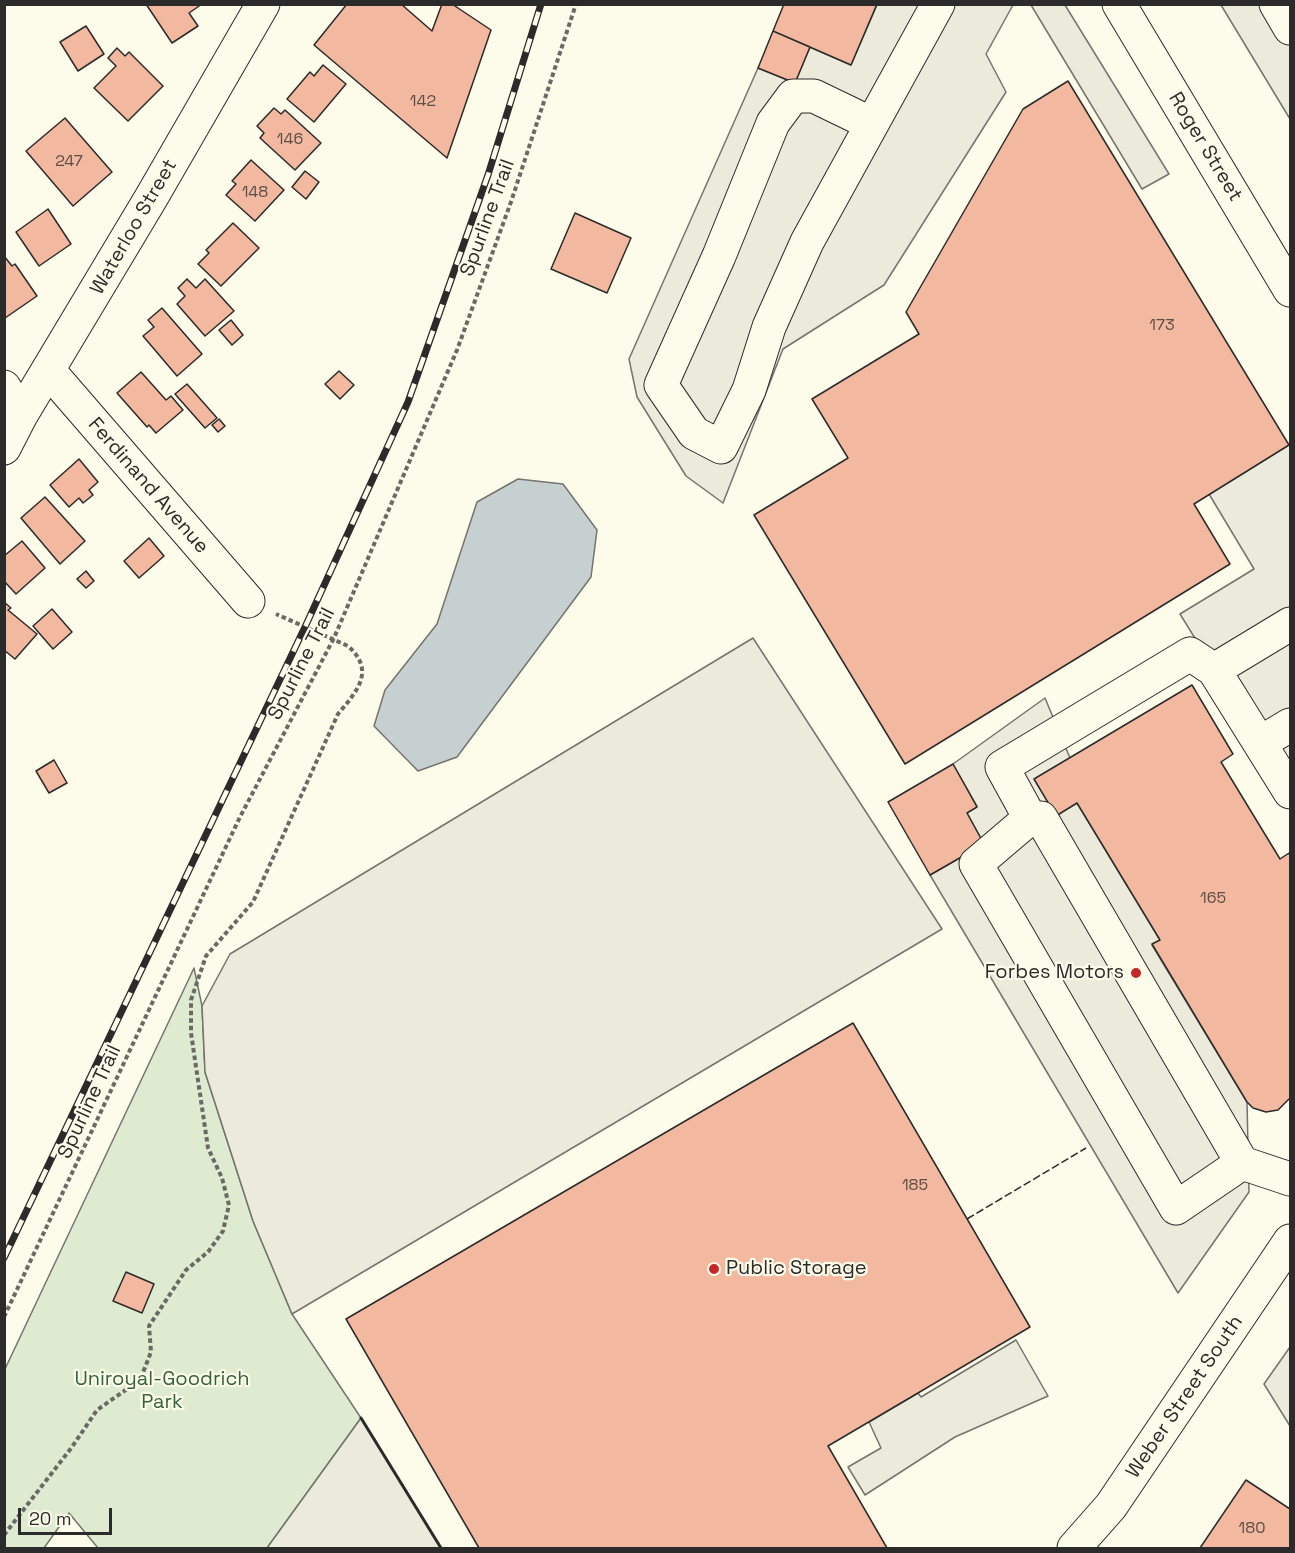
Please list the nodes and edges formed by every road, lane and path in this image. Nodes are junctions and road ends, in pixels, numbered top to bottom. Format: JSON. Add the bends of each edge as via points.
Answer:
{"nodes":[{"id":1,"x":263,"y":4,"type":"edge"},
{"id":2,"x":576,"y":4,"type":"edge"},
{"id":3,"x":938,"y":4,"type":"edge"},
{"id":4,"x":1119,"y":4,"type":"edge"},
{"id":5,"x":1276,"y":4,"type":"edge"},
{"id":6,"x":1290,"y":27,"type":"edge"},
{"id":7,"x":872,"y":124,"type":"junction"},
{"id":8,"x":1290,"y":290,"type":"edge"},
{"id":9,"x":49,"y":371,"type":"junction"},
{"id":10,"x":4,"y":387,"type":"edge"},
{"id":11,"x":21,"y":415,"type":"junction"},
{"id":12,"x":4,"y":448,"type":"edge"},
{"id":13,"x":248,"y":601,"type":"joint"},
{"id":14,"x":1290,"y":624,"type":"edge"},
{"id":15,"x":334,"y":638,"type":"junction"},
{"id":16,"x":1214,"y":670,"type":"junction"},
{"id":17,"x":1290,"y":725,"type":"edge"},
{"id":18,"x":1260,"y":743,"type":"junction"},
{"id":19,"x":1290,"y":792,"type":"edge"},
{"id":20,"x":1030,"y":818,"type":"junction"},
{"id":21,"x":1242,"y":1163,"type":"junction"},
{"id":22,"x":1290,"y":1179,"type":"edge"},
{"id":23,"x":1290,"y":1241,"type":"edge"},
{"id":24,"x":4,"y":1317,"type":"edge"},
{"id":25,"x":4,"y":1535,"type":"edge"},
{"id":26,"x":1074,"y":1548,"type":"edge"}],
"edges":[{"from":1,"to":9,"type":"street","name":"Waterloo Street"},
{"from":2,"to":15,"type":"path","name":"Spurline Trail","via":[[457,350]]},
{"from":3,"to":7,"type":"street"},
{"from":4,"to":8,"type":"street","name":"Roger Street"},
{"from":5,"to":6,"type":"street"},
{"from":7,"to":7,"type":"street","via":[[807,242],[769,327],[749,390],[722,447],[694,433],[661,385],[774,123],[793,96],[814,96]]},
{"from":9,"to":11,"type":"street","name":"Waterloo Street"},
{"from":9,"to":13,"type":"street","name":"Ferdinand Avenue"},
{"from":10,"to":11,"type":"street"},
{"from":11,"to":12,"type":"street","name":"Waterloo Street"},
{"from":13,"to":15,"type":"path"},
{"from":14,"to":16,"type":"street"},
{"from":15,"to":24,"type":"path","name":"Spurline Trail","via":[[240,817]]},
{"from":15,"to":25,"type":"path","via":[[357,654],[364,676],[338,714],[253,902],[206,956],[191,1000],[191,1033],[208,1148],[229,1205],[223,1231],[208,1252],[186,1270],[149,1326],[151,1352],[140,1380],[97,1410]]},
{"from":16,"to":18,"type":"street"},
{"from":16,"to":20,"type":"street","via":[[1190,654],[1002,767]]},
{"from":17,"to":18,"type":"street"},
{"from":18,"to":19,"type":"street"},
{"from":20,"to":21,"type":"street","via":[[1041,818]]},
{"from":20,"to":21,"type":"street","via":[[976,864],[1176,1208]]},
{"from":21,"to":22,"type":"street"},
{"from":23,"to":26,"type":"street","name":"Weber Street South","via":[[1111,1506]]}]}
